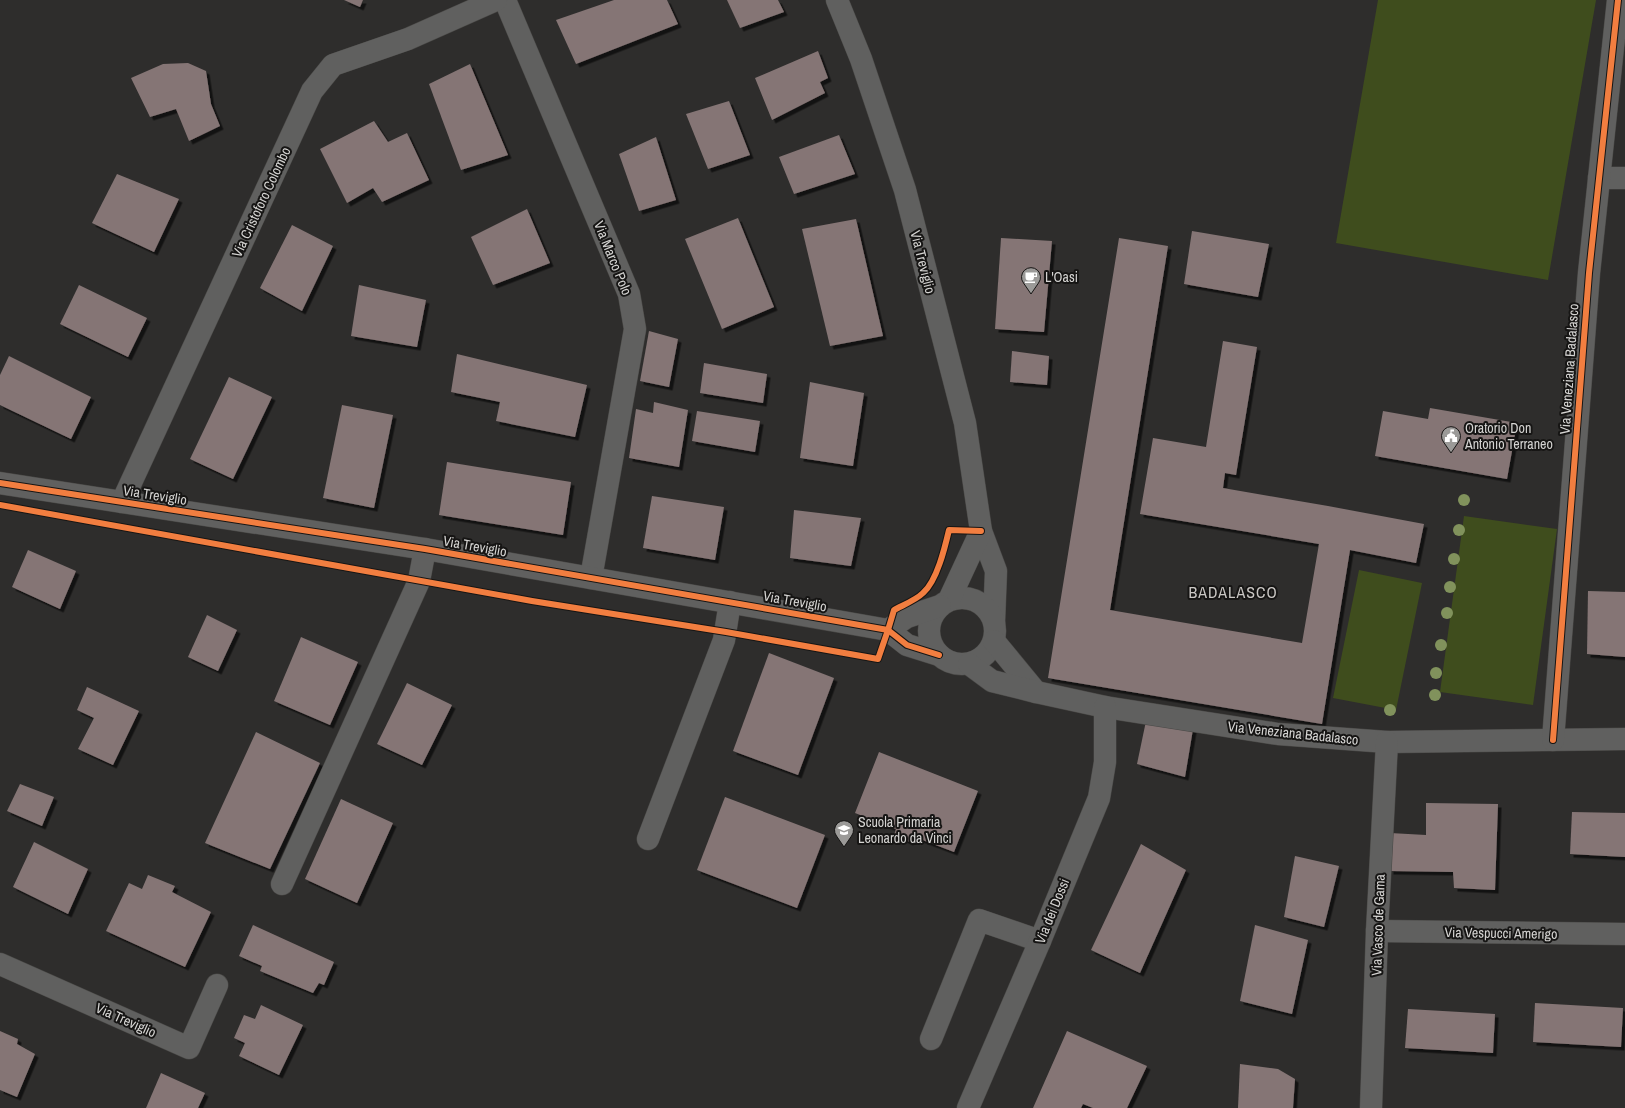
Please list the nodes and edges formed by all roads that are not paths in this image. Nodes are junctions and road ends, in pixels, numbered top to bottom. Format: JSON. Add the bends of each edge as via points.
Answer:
{"nodes":[{"id":1,"x":496,"y":0,"type":"edge"},
{"id":2,"x":505,"y":0,"type":"edge"},
{"id":3,"x":837,"y":0,"type":"edge"},
{"id":4,"x":1618,"y":0,"type":"edge"},
{"id":5,"x":1599,"y":178,"type":"junction"},
{"id":6,"x":1625,"y":178,"type":"edge"},
{"id":7,"x":0,"y":483,"type":"edge"},
{"id":8,"x":122,"y":502,"type":"junction"},
{"id":9,"x":981,"y":531,"type":"junction"},
{"id":10,"x":425,"y":549,"type":"junction"},
{"id":11,"x":591,"y":578,"type":"junction"},
{"id":12,"x":730,"y":602,"type":"junction"},
{"id":13,"x":944,"y":603,"type":"junction"},
{"id":14,"x":888,"y":630,"type":"junction"},
{"id":15,"x":994,"y":632,"type":"junction"},
{"id":16,"x":939,"y":655,"type":"junction"},
{"id":17,"x":969,"y":664,"type":"junction"},
{"id":18,"x":1036,"y":692,"type":"junction"},
{"id":19,"x":1105,"y":707,"type":"junction"},
{"id":20,"x":1625,"y":739,"type":"edge"},
{"id":21,"x":1553,"y":740,"type":"junction"},
{"id":22,"x":1386,"y":742,"type":"junction"},
{"id":23,"x":648,"y":839,"type":"dead end"},
{"id":24,"x":282,"y":884,"type":"dead end"},
{"id":25,"x":1377,"y":931,"type":"junction"},
{"id":26,"x":1625,"y":934,"type":"edge"},
{"id":27,"x":1040,"y":941,"type":"junction"},
{"id":28,"x":0,"y":964,"type":"edge"},
{"id":29,"x":217,"y":985,"type":"dead end"},
{"id":30,"x":931,"y":1039,"type":"dead end"},
{"id":31,"x":968,"y":1108,"type":"edge"},
{"id":32,"x":1371,"y":1108,"type":"edge"}],
"edges":[{"from":1,"to":8,"type":"street","name":"Via Cristoforo Colombo","via":[[408,39],[333,66],[312,91]]},
{"from":2,"to":11,"type":"street","name":"Via Marco Polo","via":[[629,294],[636,329]]},
{"from":3,"to":9,"type":"street","name":"Via Treviglio","via":[[861,59],[905,190],[965,423]]},
{"from":4,"to":5,"type":"street","name":"Via Veneziana Badalasco"},
{"from":5,"to":6,"type":"street"},
{"from":5,"to":21,"type":"street","name":"Via Veneziana Badalasco","via":[[1589,273]]},
{"from":7,"to":8,"type":"street","name":"Via Treviglio"},
{"from":8,"to":10,"type":"street","name":"Via Treviglio"},
{"from":9,"to":13,"type":"street"},
{"from":9,"to":15,"type":"street","name":"Via Treviglio","via":[[996,571]]},
{"from":10,"to":11,"type":"street","name":"Via Treviglio"},
{"from":10,"to":24,"type":"street","via":[[419,581]]},
{"from":11,"to":12,"type":"street","name":"Via Treviglio"},
{"from":12,"to":14,"type":"street","name":"Via Treviglio"},
{"from":12,"to":23,"type":"street","via":[[724,640]]},
{"from":13,"to":14,"type":"street","via":[[907,617]]},
{"from":13,"to":15,"type":"street","via":[[960,598],[971,599],[981,604],[989,611]]},
{"from":13,"to":16,"type":"street","via":[[933,614],[929,625],[932,646]]},
{"from":14,"to":16,"type":"street","name":"Via Treviglio","via":[[906,645]]},
{"from":15,"to":17,"type":"street","via":[[988,652]]},
{"from":15,"to":18,"type":"street"},
{"from":16,"to":17,"type":"street","via":[[948,662]]},
{"from":17,"to":18,"type":"street","name":"Via Veneziana Badalasco","via":[[992,681]]},
{"from":18,"to":19,"type":"street","name":"Via Veneziana Badalasco"},
{"from":19,"to":22,"type":"street","name":"Via Veneziana Badalasco","via":[[1278,734]]},
{"from":19,"to":27,"type":"street","name":"Via dei Dossi","via":[[1105,762],[1099,798]]},
{"from":20,"to":21,"type":"street","name":"Via Veneziana Badalasco"},
{"from":21,"to":22,"type":"street","name":"Via Veneziana Badalasco"},
{"from":22,"to":25,"type":"street","name":"Via Vasco de Gama"},
{"from":25,"to":26,"type":"street","name":"Via Vespucci Amerigo"},
{"from":25,"to":32,"type":"street","name":"Via Vasco de Gama"},
{"from":27,"to":30,"type":"street","via":[[979,920]]},
{"from":27,"to":31,"type":"street","name":"Via dei Dossi"},
{"from":28,"to":29,"type":"street","name":"Via Treviglio","via":[[189,1048]]}]}
